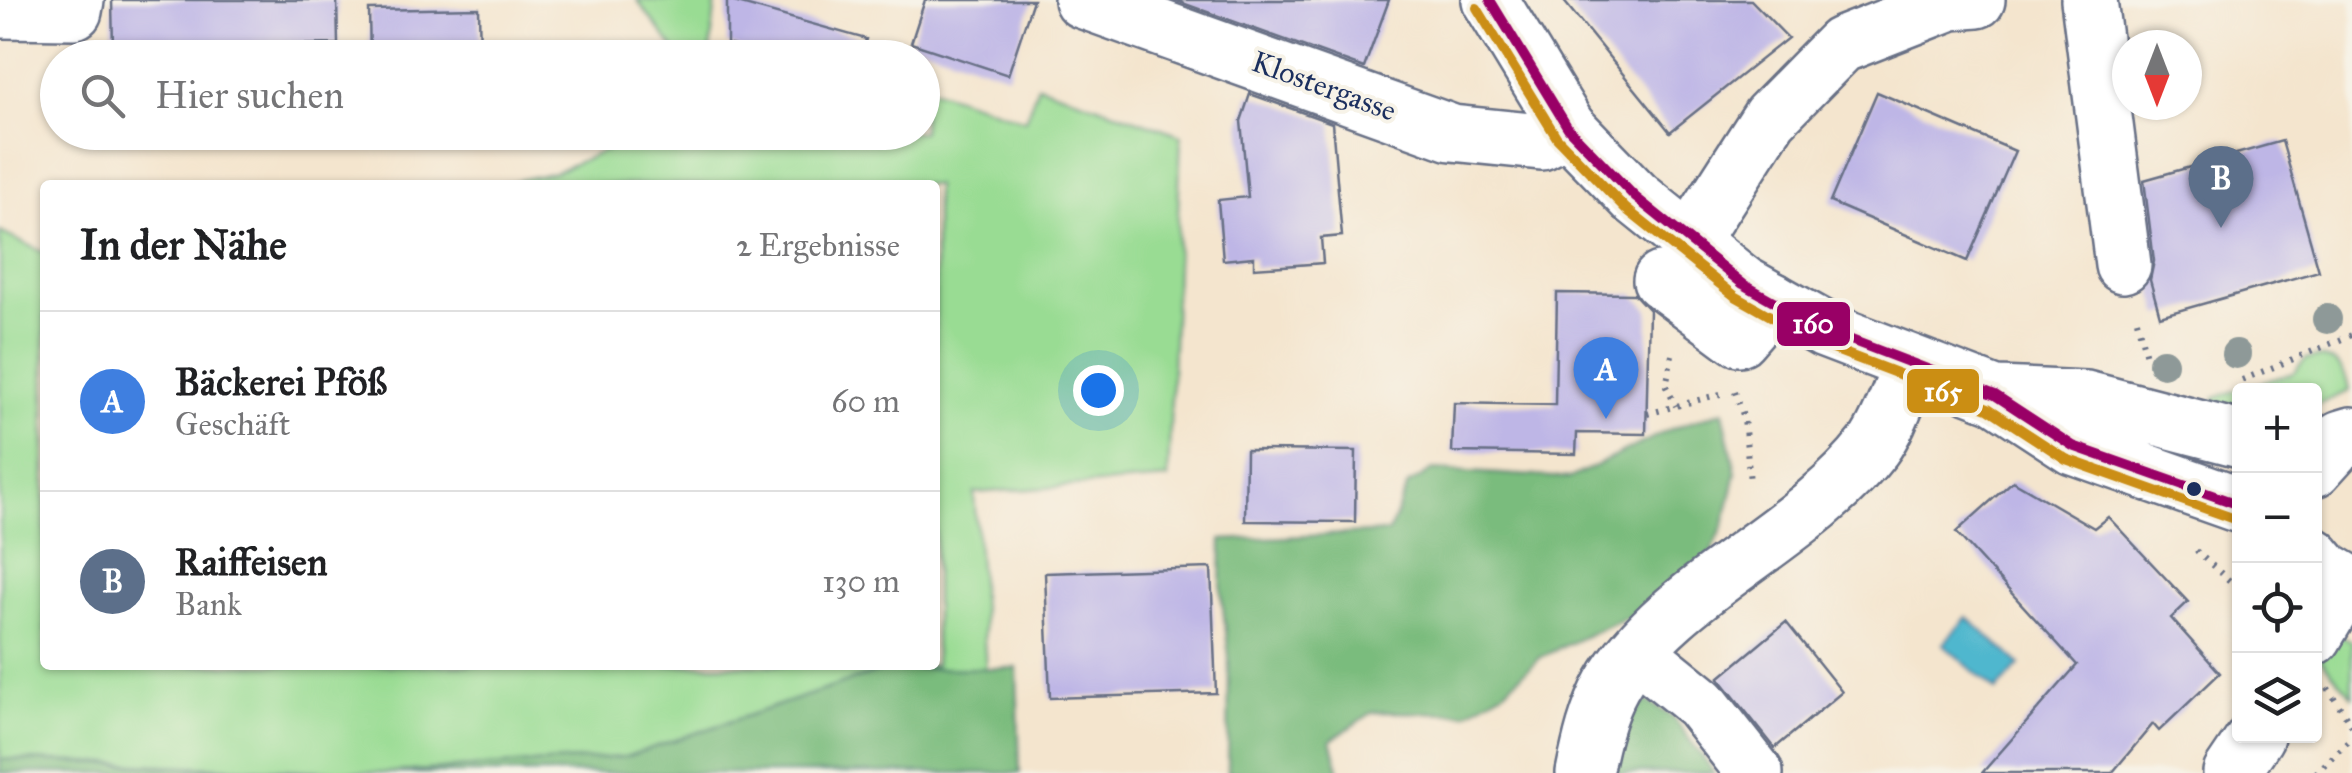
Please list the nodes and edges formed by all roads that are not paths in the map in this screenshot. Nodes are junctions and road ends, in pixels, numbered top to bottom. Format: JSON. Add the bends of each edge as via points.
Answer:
{"nodes":[{"id":1,"x":76,"y":0,"type":"edge"},
{"id":2,"x":1082,"y":0,"type":"edge"},
{"id":3,"x":1490,"y":0,"type":"edge"},
{"id":4,"x":1977,"y":0,"type":"edge"},
{"id":5,"x":2089,"y":0,"type":"edge"},
{"id":6,"x":0,"y":10,"type":"edge"},
{"id":7,"x":1568,"y":128,"type":"junction"},
{"id":8,"x":1675,"y":262,"type":"junction"},
{"id":9,"x":2123,"y":266,"type":"road end"},
{"id":10,"x":1912,"y":364,"type":"junction"},
{"id":11,"x":1995,"y":394,"type":"junction"},
{"id":12,"x":2232,"y":437,"type":"edge"},
{"id":13,"x":2232,"y":502,"type":"edge"},
{"id":14,"x":2338,"y":574,"type":"edge"},
{"id":15,"x":1637,"y":652,"type":"junction"},
{"id":16,"x":2320,"y":653,"type":"edge"},
{"id":17,"x":2251,"y":743,"type":"edge"},
{"id":18,"x":1584,"y":773,"type":"edge"},
{"id":19,"x":1755,"y":773,"type":"edge"},
{"id":20,"x":2230,"y":773,"type":"edge"}],
"edges":[{"from":1,"to":6,"type":"street","via":[[74,11]]},
{"from":2,"to":7,"type":"street","name":"Klostergasse","via":[[1452,133],[1541,142]]},
{"from":3,"to":7,"type":"street"},
{"from":4,"to":8,"type":"street","via":[[1951,2],[1840,45],[1770,118]]},
{"from":5,"to":9,"type":"street"},
{"from":7,"to":8,"type":"street","via":[[1635,197]]},
{"from":8,"to":10,"type":"street"},
{"from":10,"to":11,"type":"street"},
{"from":10,"to":15,"type":"street","via":[[1875,444],[1845,478]]},
{"from":11,"to":12,"type":"street","via":[[2086,399]]},
{"from":11,"to":13,"type":"street","via":[[2074,446]]},
{"from":14,"to":16,"type":"street"},
{"from":15,"to":18,"type":"street","via":[[1600,712]]},
{"from":15,"to":19,"type":"street","via":[[1700,703]]},
{"from":17,"to":20,"type":"street"}]}
